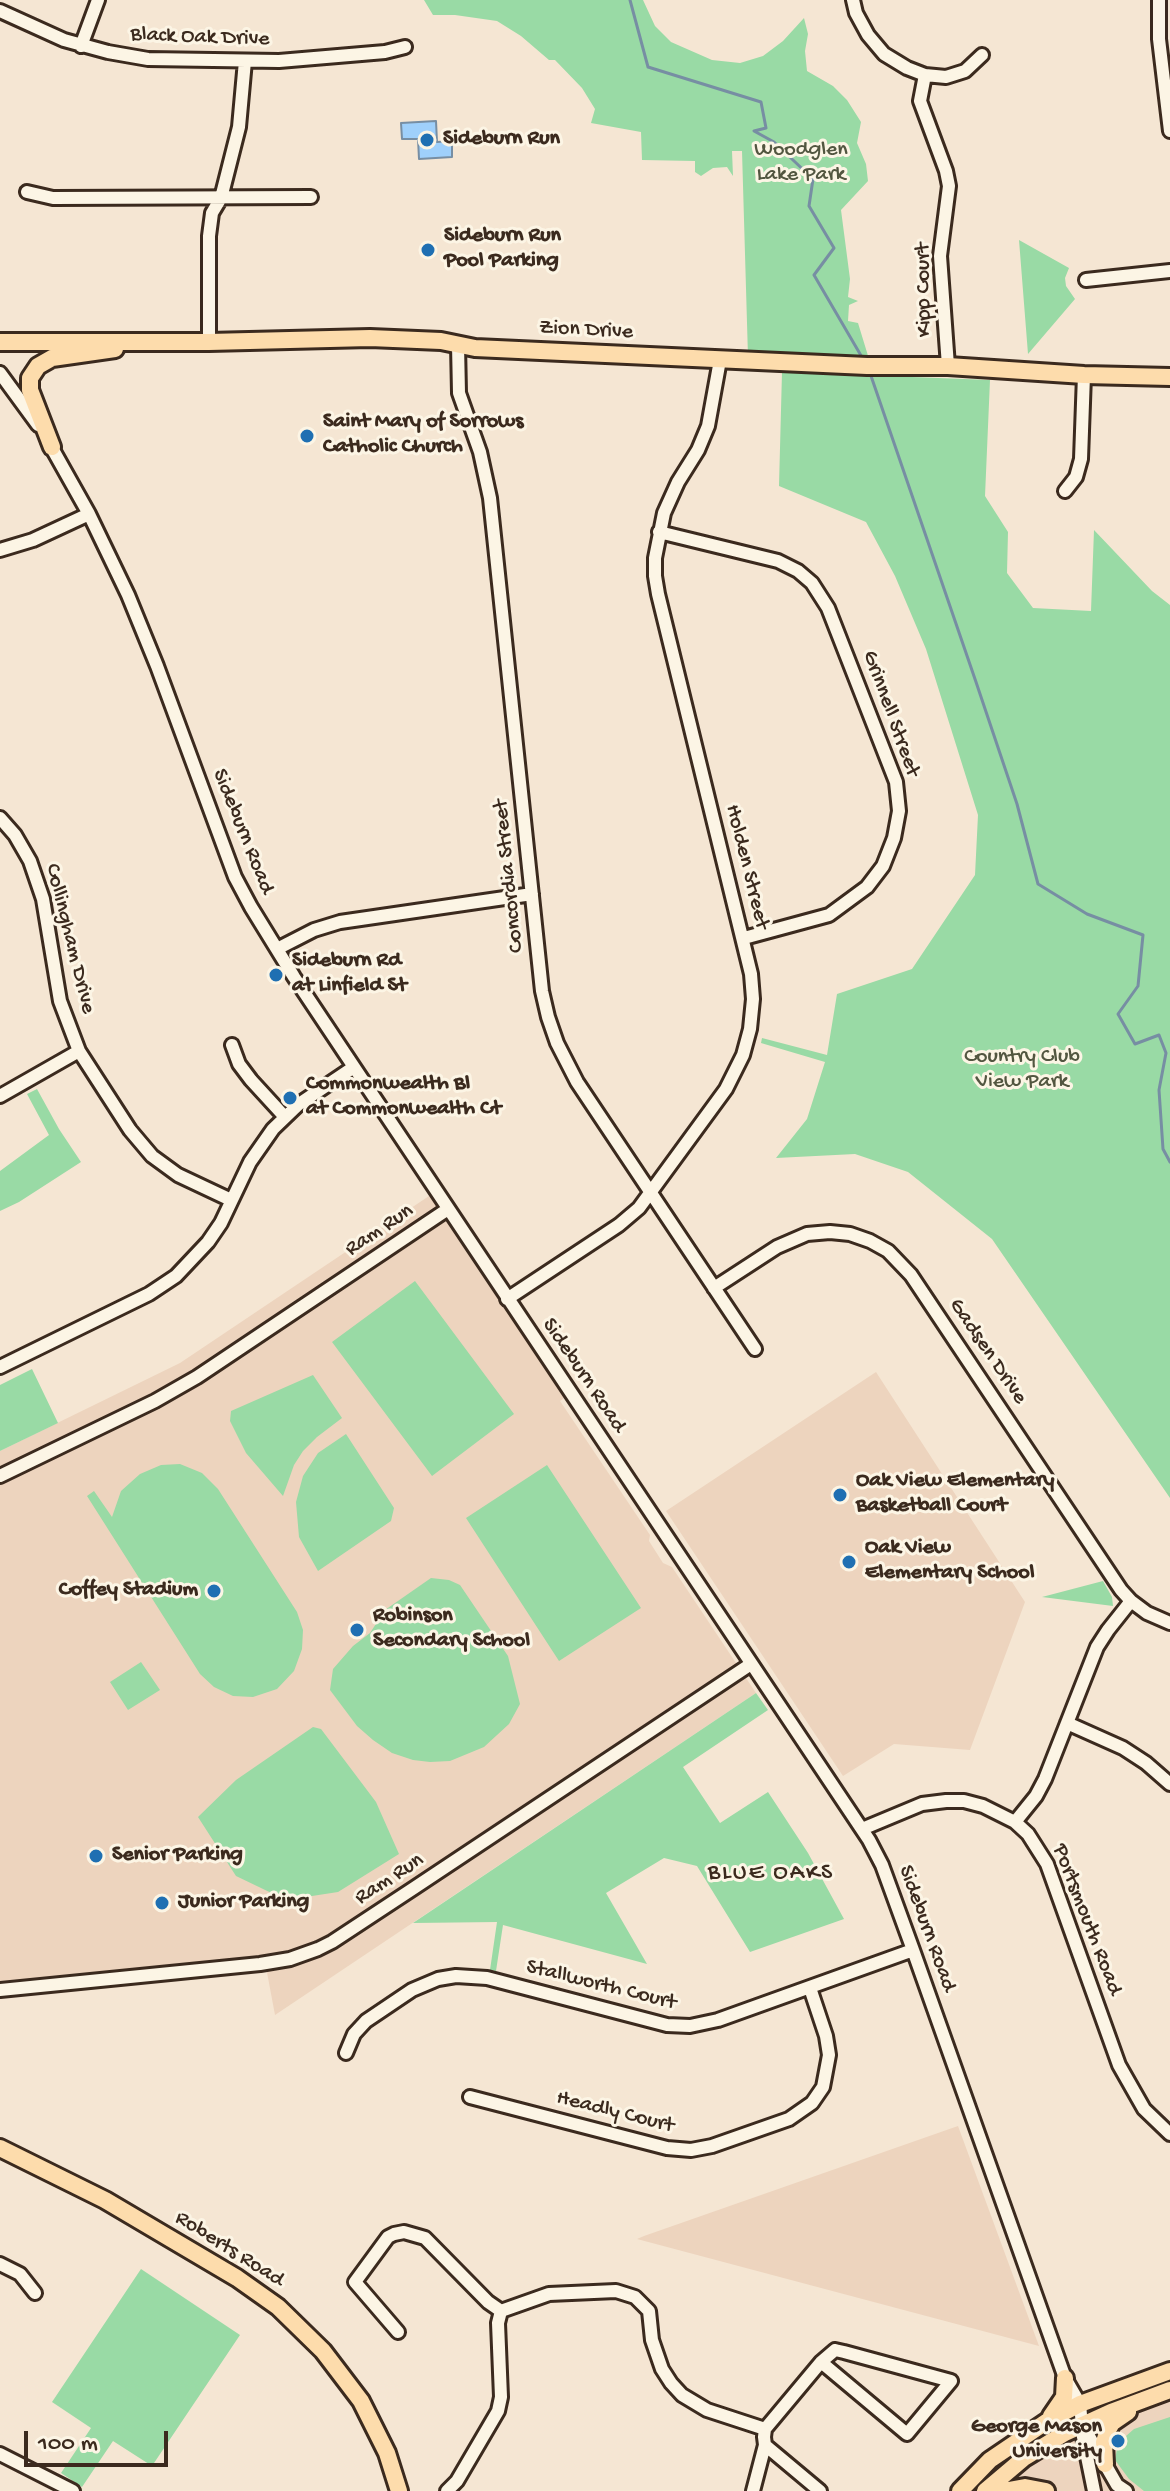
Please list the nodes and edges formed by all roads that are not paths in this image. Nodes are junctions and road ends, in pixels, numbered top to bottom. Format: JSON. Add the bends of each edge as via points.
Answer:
{"nodes":[{"id":1,"x":98,"y":0,"type":"edge"},
{"id":2,"x":853,"y":0,"type":"edge"},
{"id":3,"x":1159,"y":0,"type":"edge"},
{"id":4,"x":0,"y":11,"type":"edge"},
{"id":5,"x":81,"y":46,"type":"junction"},
{"id":6,"x":405,"y":47,"type":"dead end"},
{"id":7,"x":982,"y":55,"type":"dead end"},
{"id":8,"x":245,"y":61,"type":"junction"},
{"id":9,"x":925,"y":75,"type":"junction"},
{"id":10,"x":1170,"y":131,"type":"edge"},
{"id":11,"x":27,"y":192,"type":"dead end"},
{"id":12,"x":311,"y":197,"type":"dead end"},
{"id":13,"x":221,"y":198,"type":"junction"},
{"id":14,"x":1170,"y":271,"type":"edge"},
{"id":15,"x":1086,"y":280,"type":"dead end"},
{"id":16,"x":165,"y":341,"type":"junction"},
{"id":17,"x":0,"y":342,"type":"edge"},
{"id":18,"x":209,"y":342,"type":"junction"},
{"id":19,"x":458,"y":345,"type":"junction"},
{"id":20,"x":720,"y":360,"type":"junction"},
{"id":21,"x":948,"y":366,"type":"junction"},
{"id":22,"x":0,"y":373,"type":"edge"},
{"id":23,"x":1084,"y":375,"type":"junction"},
{"id":24,"x":1170,"y":377,"type":"edge"},
{"id":25,"x":52,"y":447,"type":"junction"},
{"id":26,"x":1065,"y":491,"type":"dead end"},
{"id":27,"x":89,"y":514,"type":"junction"},
{"id":28,"x":659,"y":532,"type":"junction"},
{"id":29,"x":0,"y":550,"type":"edge"},
{"id":30,"x":0,"y":818,"type":"edge"},
{"id":31,"x":532,"y":894,"type":"junction"},
{"id":32,"x":744,"y":938,"type":"junction"},
{"id":33,"x":277,"y":949,"type":"junction"},
{"id":34,"x":232,"y":1045,"type":"dead end"},
{"id":35,"x":79,"y":1051,"type":"junction"},
{"id":36,"x":354,"y":1067,"type":"junction"},
{"id":37,"x":0,"y":1096,"type":"edge"},
{"id":38,"x":284,"y":1116,"type":"junction"},
{"id":39,"x":651,"y":1192,"type":"junction"},
{"id":40,"x":231,"y":1200,"type":"junction"},
{"id":41,"x":448,"y":1209,"type":"junction"},
{"id":42,"x":714,"y":1288,"type":"junction"},
{"id":43,"x":507,"y":1299,"type":"junction"},
{"id":44,"x":755,"y":1349,"type":"dead end"},
{"id":45,"x":0,"y":1367,"type":"edge"},
{"id":46,"x":0,"y":1476,"type":"edge"},
{"id":47,"x":1131,"y":1601,"type":"junction"},
{"id":48,"x":1170,"y":1623,"type":"edge"},
{"id":49,"x":751,"y":1664,"type":"junction"},
{"id":50,"x":1067,"y":1723,"type":"junction"},
{"id":51,"x":1170,"y":1784,"type":"edge"},
{"id":52,"x":1015,"y":1822,"type":"junction"},
{"id":53,"x":862,"y":1829,"type":"junction"},
{"id":54,"x":913,"y":1950,"type":"junction"},
{"id":55,"x":810,"y":1988,"type":"junction"},
{"id":56,"x":0,"y":1990,"type":"edge"},
{"id":57,"x":346,"y":2053,"type":"dead end"},
{"id":58,"x":470,"y":2097,"type":"dead end"},
{"id":59,"x":1170,"y":2134,"type":"edge"},
{"id":60,"x":0,"y":2148,"type":"edge"},
{"id":61,"x":0,"y":2264,"type":"edge"},
{"id":62,"x":35,"y":2293,"type":"dead end"},
{"id":63,"x":501,"y":2311,"type":"junction"},
{"id":64,"x":398,"y":2332,"type":"dead end"},
{"id":65,"x":821,"y":2362,"type":"junction"},
{"id":66,"x":1170,"y":2371,"type":"edge"},
{"id":67,"x":1065,"y":2378,"type":"junction"},
{"id":68,"x":1170,"y":2390,"type":"edge"},
{"id":69,"x":1148,"y":2398,"type":"junction"},
{"id":70,"x":1080,"y":2404,"type":"junction"},
{"id":71,"x":1046,"y":2422,"type":"junction"},
{"id":72,"x":1083,"y":2424,"type":"junction"},
{"id":73,"x":765,"y":2429,"type":"junction"},
{"id":74,"x":765,"y":2445,"type":"junction"},
{"id":75,"x":0,"y":2454,"type":"edge"},
{"id":76,"x":1105,"y":2464,"type":"junction"},
{"id":77,"x":50,"y":2486,"type":"edge"},
{"id":78,"x":73,"y":2491,"type":"edge"},
{"id":79,"x":399,"y":2491,"type":"edge"},
{"id":80,"x":450,"y":2491,"type":"edge"},
{"id":81,"x":753,"y":2491,"type":"edge"},
{"id":82,"x":820,"y":2491,"type":"edge"},
{"id":83,"x":960,"y":2491,"type":"edge"},
{"id":84,"x":985,"y":2491,"type":"edge"},
{"id":85,"x":1003,"y":2491,"type":"edge"},
{"id":86,"x":1046,"y":2491,"type":"edge"},
{"id":87,"x":1094,"y":2491,"type":"edge"},
{"id":88,"x":1126,"y":2491,"type":"edge"}],
"edges":[{"from":1,"to":5,"type":"street"},
{"from":2,"to":9,"type":"street","via":[[878,48]]},
{"from":3,"to":10,"type":"street"},
{"from":4,"to":5,"type":"street","name":"Black Oak Drive"},
{"from":5,"to":8,"type":"street","name":"Black Oak Drive","via":[[148,59]]},
{"from":6,"to":8,"type":"street","name":"Black Oak Drive"},
{"from":7,"to":9,"type":"street","via":[[959,74]]},
{"from":8,"to":13,"type":"street","via":[[239,127]]},
{"from":9,"to":21,"type":"street","name":"Kipp Court","via":[[920,101],[949,186],[940,256]]},
{"from":11,"to":13,"type":"street","via":[[53,198]]},
{"from":12,"to":13,"type":"street"},
{"from":13,"to":18,"type":"street","via":[[212,213],[209,236]]},
{"from":14,"to":15,"type":"street"},
{"from":16,"to":17,"type":"main road","name":"Zion Drive"},
{"from":16,"to":18,"type":"main road","name":"Zion Drive"},
{"from":16,"to":25,"type":"main road","via":[[52,358],[38,366],[30,390]]},
{"from":18,"to":19,"type":"main road","name":"Zion Drive","via":[[370,338]]},
{"from":19,"to":20,"type":"main road","name":"Zion Drive"},
{"from":19,"to":31,"type":"street","name":"Concordia Street","via":[[459,393],[490,498]]},
{"from":20,"to":21,"type":"main road","name":"Zion Drive"},
{"from":20,"to":28,"type":"street","name":"Holden Street","via":[[708,426],[670,498]]},
{"from":21,"to":23,"type":"main road","name":"Zion Drive"},
{"from":22,"to":25,"type":"street","name":"Sideburn Road"},
{"from":23,"to":24,"type":"main road","name":"Zion Drive"},
{"from":23,"to":26,"type":"street","via":[[1081,459]]},
{"from":25,"to":27,"type":"street","name":"Sideburn Road"},
{"from":27,"to":29,"type":"street"},
{"from":27,"to":33,"type":"street","name":"Sideburn Road","via":[[157,666],[235,877]]},
{"from":28,"to":32,"type":"street","name":"Holden Street","via":[[658,594]]},
{"from":28,"to":32,"type":"street","name":"Grinnell Street","via":[[778,561],[812,583],[828,608],[896,782],[899,811],[894,838],[867,887],[829,915]]},
{"from":30,"to":35,"type":"street","name":"Collingham Drive","via":[[30,861],[39,886],[60,1001]]},
{"from":31,"to":33,"type":"street","via":[[340,922]]},
{"from":31,"to":39,"type":"street","name":"Concordia Street","via":[[542,991],[557,1043]]},
{"from":32,"to":39,"type":"street","name":"Holden Street","via":[[753,999],[743,1055],[726,1089]]},
{"from":33,"to":36,"type":"street","name":"Sideburn Road"},
{"from":34,"to":38,"type":"street","via":[[239,1064]]},
{"from":35,"to":37,"type":"street"},
{"from":35,"to":40,"type":"street","name":"Collingham Drive","via":[[152,1156]]},
{"from":36,"to":38,"type":"street"},
{"from":36,"to":41,"type":"street","name":"Sideburn Road"},
{"from":38,"to":40,"type":"street"},
{"from":39,"to":42,"type":"street","name":"Concordia Street"},
{"from":39,"to":43,"type":"street","name":"Holden Street","via":[[619,1225]]},
{"from":40,"to":45,"type":"street","via":[[193,1261],[162,1286]]},
{"from":41,"to":43,"type":"street","name":"Sideburn Road"},
{"from":41,"to":46,"type":"street","name":"Ram Run","via":[[197,1377]]},
{"from":42,"to":44,"type":"street","name":"Concordia Street"},
{"from":42,"to":47,"type":"street","name":"Gadsen Drive","via":[[807,1234],[850,1234],[888,1251],[911,1275]]},
{"from":43,"to":49,"type":"street","name":"Sideburn Road"},
{"from":47,"to":48,"type":"street","name":"Gadsen Drive"},
{"from":47,"to":50,"type":"street","via":[[1097,1647]]},
{"from":49,"to":53,"type":"street","name":"Sideburn Road"},
{"from":49,"to":56,"type":"street","name":"Ram Run","via":[[318,1949],[260,1964]]},
{"from":50,"to":51,"type":"street","via":[[1123,1748]]},
{"from":50,"to":52,"type":"street","via":[[1045,1779]]},
{"from":52,"to":53,"type":"street","name":"Portsmouth Road","via":[[983,1806],[946,1801],[922,1804]]},
{"from":52,"to":59,"type":"street","name":"Portsmouth Road","via":[[1047,1864],[1131,2090]]},
{"from":53,"to":54,"type":"street","name":"Sideburn Road","via":[[882,1865]]},
{"from":54,"to":55,"type":"street","name":"Stallworth Court"},
{"from":54,"to":67,"type":"street","name":"Sideburn Road"},
{"from":55,"to":57,"type":"street","name":"Stallworth Court","via":[[712,2022],[678,2026],[487,1978],[456,1976],[420,1986],[366,2021]]},
{"from":55,"to":58,"type":"street","name":"Headly Court","via":[[828,2042],[823,2087],[812,2103],[789,2119],[712,2146],[667,2148]]},
{"from":60,"to":79,"type":"main road","name":"Roberts Road","via":[[105,2200],[278,2307],[323,2351],[361,2401]]},
{"from":61,"to":62,"type":"street","via":[[20,2274]]},
{"from":63,"to":64,"type":"street","via":[[425,2238],[394,2234],[355,2282]]},
{"from":63,"to":73,"type":"street","via":[[549,2294],[626,2292],[649,2311],[656,2356],[682,2395],[707,2410]]},
{"from":63,"to":80,"type":"street","via":[[498,2411]]},
{"from":65,"to":65,"type":"street","via":[[907,2434],[951,2381],[835,2350]]},
{"from":65,"to":73,"type":"street"},
{"from":66,"to":70,"type":"main road"},
{"from":67,"to":70,"type":"street","name":"Sideburn Road"},
{"from":67,"to":71,"type":"main road","via":[[1064,2397]]},
{"from":68,"to":69,"type":"main road"},
{"from":69,"to":72,"type":"main road"},
{"from":69,"to":76,"type":"main road","via":[[1112,2423],[1104,2442]]},
{"from":70,"to":71,"type":"main road"},
{"from":70,"to":72,"type":"street","name":"Sideburn Road"},
{"from":71,"to":83,"type":"main road","via":[[990,2460]]},
{"from":72,"to":76,"type":"street"},
{"from":72,"to":84,"type":"main road","via":[[1024,2458]]},
{"from":72,"to":87,"type":"street","name":"Sideburn Road"},
{"from":73,"to":74,"type":"street"},
{"from":74,"to":81,"type":"street"},
{"from":74,"to":82,"type":"street"},
{"from":75,"to":77,"type":"street"},
{"from":76,"to":88,"type":"street"},
{"from":77,"to":78,"type":"street"},
{"from":85,"to":86,"type":"main road"}]}
